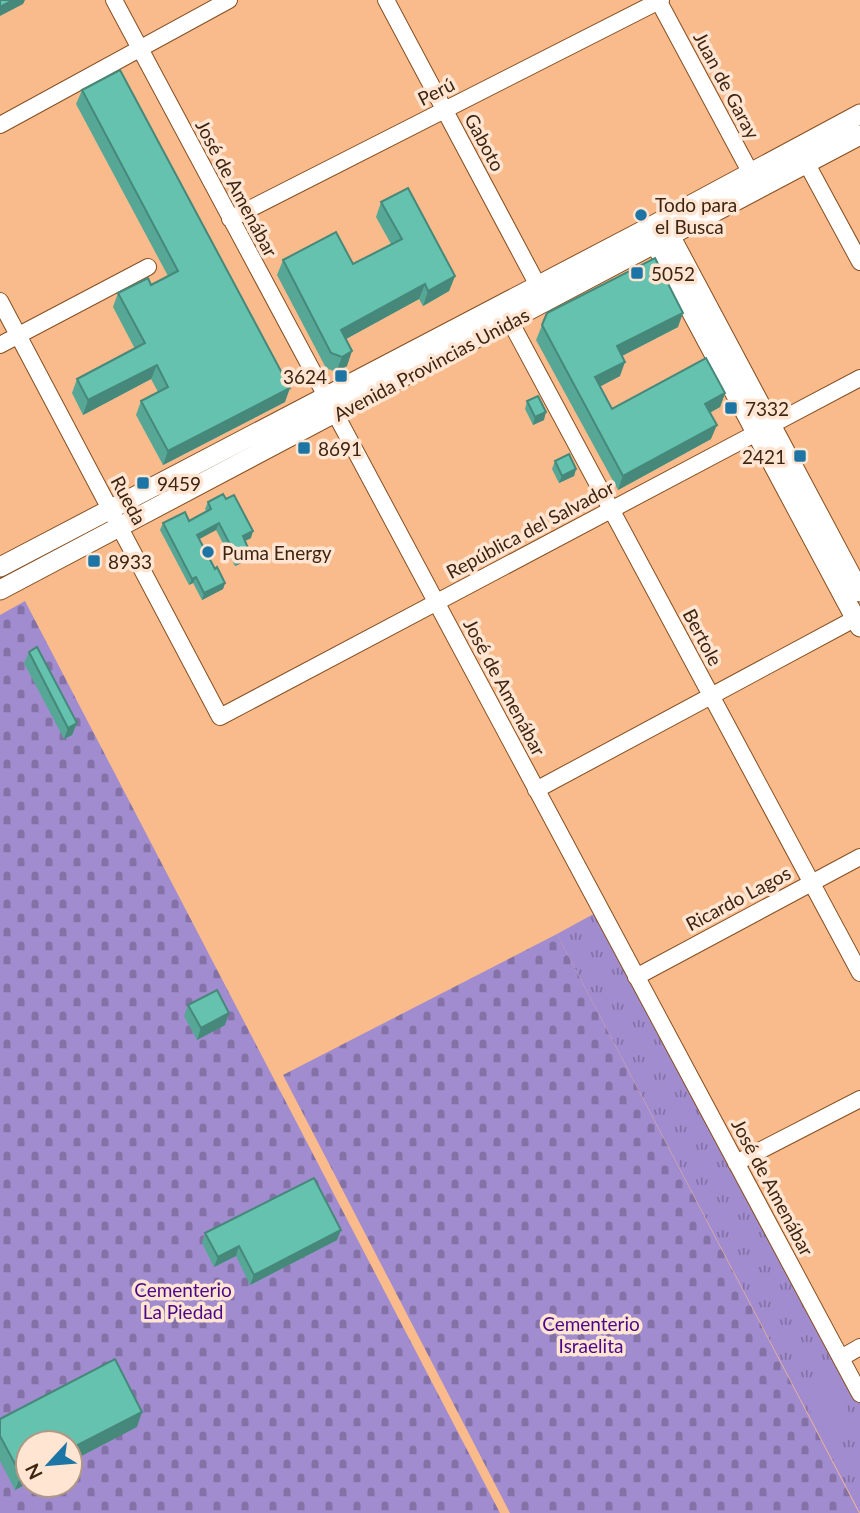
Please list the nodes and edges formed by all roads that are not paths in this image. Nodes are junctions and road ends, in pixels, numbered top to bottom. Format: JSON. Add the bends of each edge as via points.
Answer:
{"nodes":[{"id":1,"x":114,"y":0,"type":"edge"},
{"id":2,"x":229,"y":0,"type":"edge"},
{"id":3,"x":386,"y":0,"type":"edge"},
{"id":4,"x":659,"y":0,"type":"edge"},
{"id":5,"x":139,"y":48,"type":"junction"},
{"id":6,"x":445,"y":110,"type":"junction"},
{"id":7,"x":860,"y":114,"type":"edge"},
{"id":8,"x":0,"y":125,"type":"edge"},
{"id":9,"x":860,"y":135,"type":"edge"},
{"id":10,"x":802,"y":155,"type":"junction"},
{"id":11,"x":755,"y":181,"type":"junction"},
{"id":12,"x":230,"y":219,"type":"junction"},
{"id":13,"x":659,"y":233,"type":"junction"},
{"id":14,"x":860,"y":262,"type":"edge"},
{"id":15,"x":148,"y":267,"type":"dead end"},
{"id":16,"x":542,"y":294,"type":"junction"},
{"id":17,"x":0,"y":301,"type":"edge"},
{"id":18,"x":510,"y":321,"type":"junction"},
{"id":19,"x":18,"y":336,"type":"junction"},
{"id":20,"x":0,"y":345,"type":"edge"},
{"id":21,"x":860,"y":377,"type":"edge"},
{"id":22,"x":324,"y":397,"type":"junction"},
{"id":23,"x":334,"y":414,"type":"junction"},
{"id":24,"x":764,"y":429,"type":"junction"},
{"id":25,"x":110,"y":509,"type":"junction"},
{"id":26,"x":611,"y":510,"type":"junction"},
{"id":27,"x":119,"y":527,"type":"junction"},
{"id":28,"x":0,"y":567,"type":"edge"},
{"id":29,"x":0,"y":590,"type":"edge"},
{"id":30,"x":860,"y":592,"type":"edge"},
{"id":31,"x":436,"y":603,"type":"junction"},
{"id":32,"x":858,"y":621,"type":"edge"},
{"id":33,"x":711,"y":696,"type":"junction"},
{"id":34,"x":220,"y":718,"type":"joint"},
{"id":35,"x":536,"y":790,"type":"junction"},
{"id":36,"x":860,"y":857,"type":"edge"},
{"id":37,"x":811,"y":883,"type":"junction"},
{"id":38,"x":860,"y":973,"type":"edge"},
{"id":39,"x":636,"y":977,"type":"junction"},
{"id":40,"x":860,"y":1099,"type":"edge"},
{"id":41,"x":736,"y":1163,"type":"junction"},
{"id":42,"x":860,"y":1347,"type":"edge"},
{"id":43,"x":841,"y":1358,"type":"junction"},
{"id":44,"x":860,"y":1394,"type":"edge"}],
"edges":[{"from":1,"to":5,"type":"street","name":"José de Amenábar"},
{"from":2,"to":5,"type":"street"},
{"from":3,"to":6,"type":"street","name":"Gaboto"},
{"from":4,"to":6,"type":"street","name":"Perú"},
{"from":4,"to":11,"type":"street","name":"Juan de Garay"},
{"from":5,"to":8,"type":"street"},
{"from":5,"to":12,"type":"street","name":"José de Amenábar"},
{"from":6,"to":12,"type":"street","name":"Perú"},
{"from":6,"to":16,"type":"street","name":"Gaboto"},
{"from":7,"to":10,"type":"main road","name":"Avenida Provincias Unidas"},
{"from":9,"to":10,"type":"main road","name":"Avenida Provincias Unidas"},
{"from":10,"to":11,"type":"main road","name":"Avenida Provincias Unidas"},
{"from":10,"to":14,"type":"street"},
{"from":11,"to":13,"type":"main road","name":"Avenida Provincias Unidas"},
{"from":12,"to":22,"type":"street","name":"José de Amenábar"},
{"from":13,"to":16,"type":"main road","name":"Avenida Provincias Unidas"},
{"from":13,"to":24,"type":"main road"},
{"from":15,"to":19,"type":"street"},
{"from":16,"to":18,"type":"main road","name":"Avenida Provincias Unidas"},
{"from":16,"to":22,"type":"main road","name":"Avenida Provincias Unidas"},
{"from":17,"to":19,"type":"street","name":"Rueda"},
{"from":18,"to":23,"type":"main road","name":"Avenida Provincias Unidas"},
{"from":18,"to":26,"type":"street","name":"Bertole"},
{"from":19,"to":20,"type":"street"},
{"from":19,"to":25,"type":"street","name":"Rueda"},
{"from":21,"to":24,"type":"street","name":"República del Salvador"},
{"from":22,"to":23,"type":"street","name":"José de Amenábar"},
{"from":22,"to":25,"type":"main road","name":"Avenida Provincias Unidas"},
{"from":23,"to":27,"type":"main road","name":"Avenida Provincias Unidas"},
{"from":23,"to":31,"type":"street","name":"José de Amenábar"},
{"from":24,"to":26,"type":"street","name":"República del Salvador"},
{"from":24,"to":30,"type":"main road"},
{"from":24,"to":32,"type":"main road"},
{"from":25,"to":27,"type":"street","name":"Rueda"},
{"from":25,"to":28,"type":"main road","name":"Avenida Provincias Unidas"},
{"from":26,"to":31,"type":"street","name":"República del Salvador"},
{"from":26,"to":33,"type":"street","name":"Bertole"},
{"from":27,"to":29,"type":"main road","name":"Avenida Provincias Unidas"},
{"from":27,"to":34,"type":"street","name":"Rueda"},
{"from":31,"to":34,"type":"street","name":"República del Salvador"},
{"from":31,"to":35,"type":"street","name":"José de Amenábar"},
{"from":32,"to":33,"type":"street"},
{"from":33,"to":35,"type":"street"},
{"from":33,"to":37,"type":"street","name":"Bertole"},
{"from":35,"to":39,"type":"street","name":"José de Amenábar"},
{"from":36,"to":37,"type":"street","name":"Ricardo Lagos"},
{"from":37,"to":38,"type":"street","name":"Bertole"},
{"from":37,"to":39,"type":"street","name":"Ricardo Lagos"},
{"from":39,"to":41,"type":"street","name":"José de Amenábar"},
{"from":40,"to":41,"type":"street"},
{"from":41,"to":43,"type":"street","name":"José de Amenábar"},
{"from":42,"to":43,"type":"street"},
{"from":43,"to":44,"type":"street","name":"José de Amenábar"}]}
